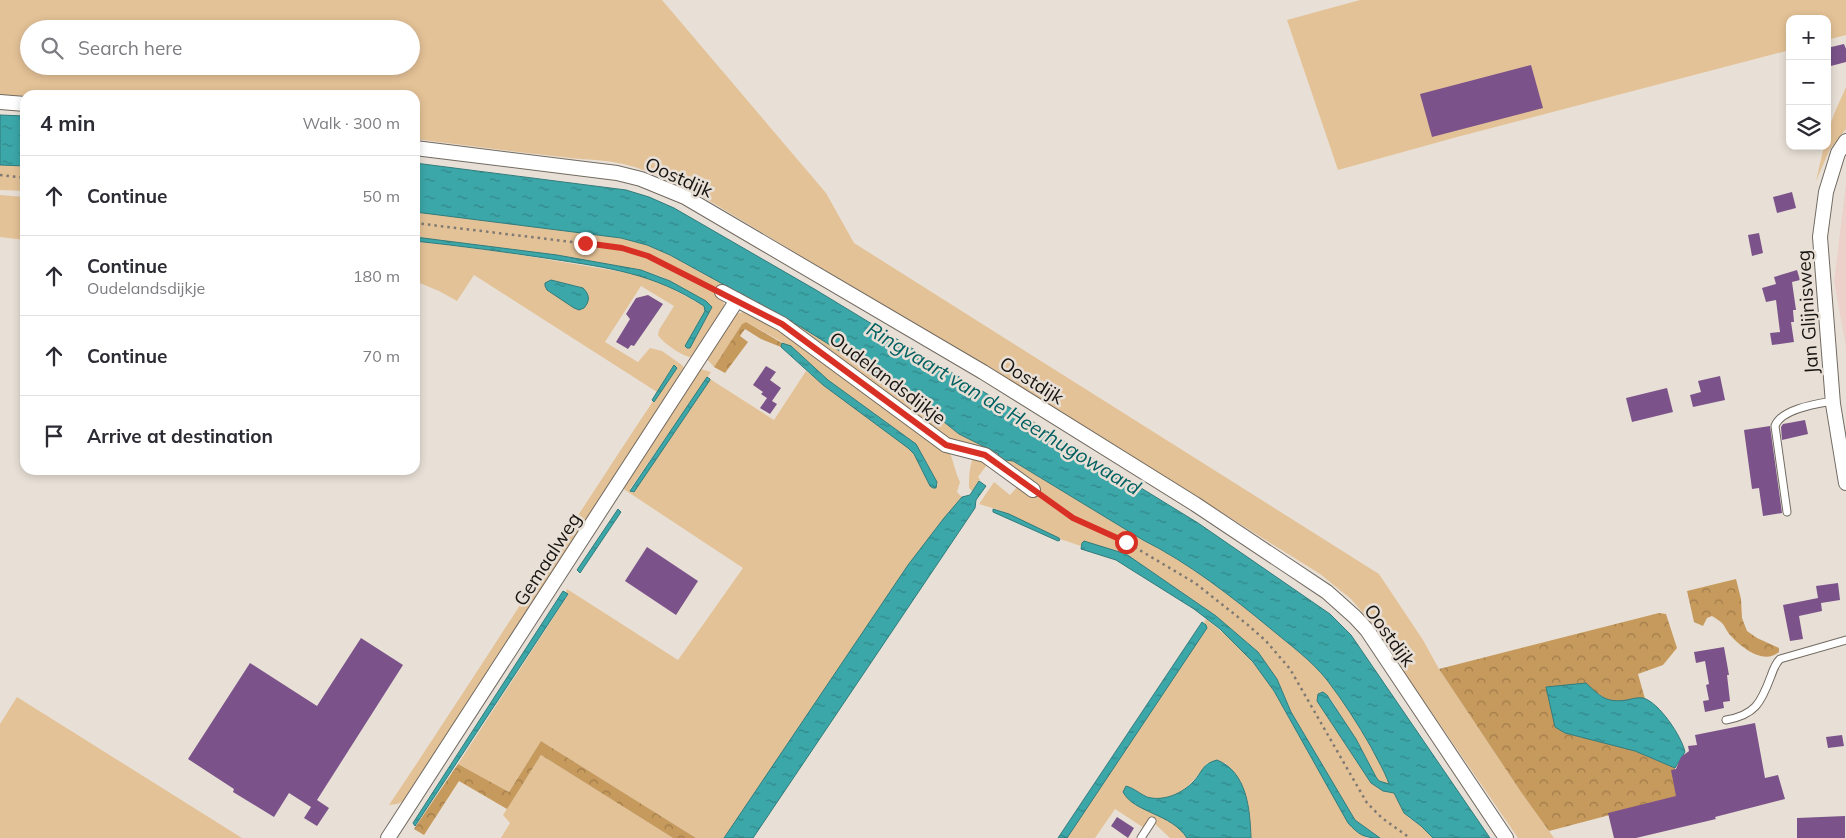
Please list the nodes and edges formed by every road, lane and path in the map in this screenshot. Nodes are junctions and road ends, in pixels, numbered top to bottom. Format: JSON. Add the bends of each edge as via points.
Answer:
{"nodes":[{"id":1,"x":0,"y":102,"type":"edge"},
{"id":2,"x":20,"y":104,"type":"edge"},
{"id":3,"x":1846,"y":141,"type":"edge"},
{"id":4,"x":420,"y":149,"type":"edge"},
{"id":5,"x":0,"y":175,"type":"edge"},
{"id":6,"x":20,"y":177,"type":"edge"},
{"id":7,"x":420,"y":224,"type":"edge"},
{"id":8,"x":722,"y":292,"type":"joint"},
{"id":9,"x":737,"y":300,"type":"junction"},
{"id":10,"x":1832,"y":401,"type":"junction"},
{"id":11,"x":1846,"y":483,"type":"edge"},
{"id":12,"x":1033,"y":490,"type":"joint"},
{"id":13,"x":1787,"y":512,"type":"dead end"},
{"id":14,"x":1846,"y":640,"type":"edge"},
{"id":15,"x":1726,"y":720,"type":"dead end"},
{"id":16,"x":1152,"y":821,"type":"dead end"},
{"id":17,"x":388,"y":838,"type":"edge"},
{"id":18,"x":1141,"y":838,"type":"edge"},
{"id":19,"x":1410,"y":838,"type":"edge"},
{"id":20,"x":1506,"y":838,"type":"edge"}],
"edges":[{"from":1,"to":2,"type":"street"},
{"from":3,"to":10,"type":"street","name":"Jan Glijnisweg","via":[[1832,170],[1820,225]]},
{"from":4,"to":20,"type":"street","name":"Oostdijk","via":[[616,173],[641,179],[685,197],[983,372],[1195,504],[1315,583],[1355,617],[1367,630]]},
{"from":5,"to":6,"type":"path"},
{"from":7,"to":8,"type":"path","via":[[622,248],[648,256]]},
{"from":8,"to":9,"type":"street","name":"Oudelandsdijkje"},
{"from":9,"to":12,"type":"street","name":"Oudelandsdijkje","via":[[808,342],[946,445],[985,455]]},
{"from":9,"to":17,"type":"street","name":"Gemaalweg"},
{"from":10,"to":11,"type":"street","name":"Jan Glijnisweg"},
{"from":10,"to":13,"type":"lane","via":[[1784,414],[1777,421],[1774,432]]},
{"from":12,"to":19,"type":"path","via":[[1073,518],[1126,542],[1195,583],[1266,641],[1290,669],[1366,803]]},
{"from":14,"to":15,"type":"lane","via":[[1780,659],[1761,701],[1740,717]]},
{"from":16,"to":18,"type":"lane"}]}
